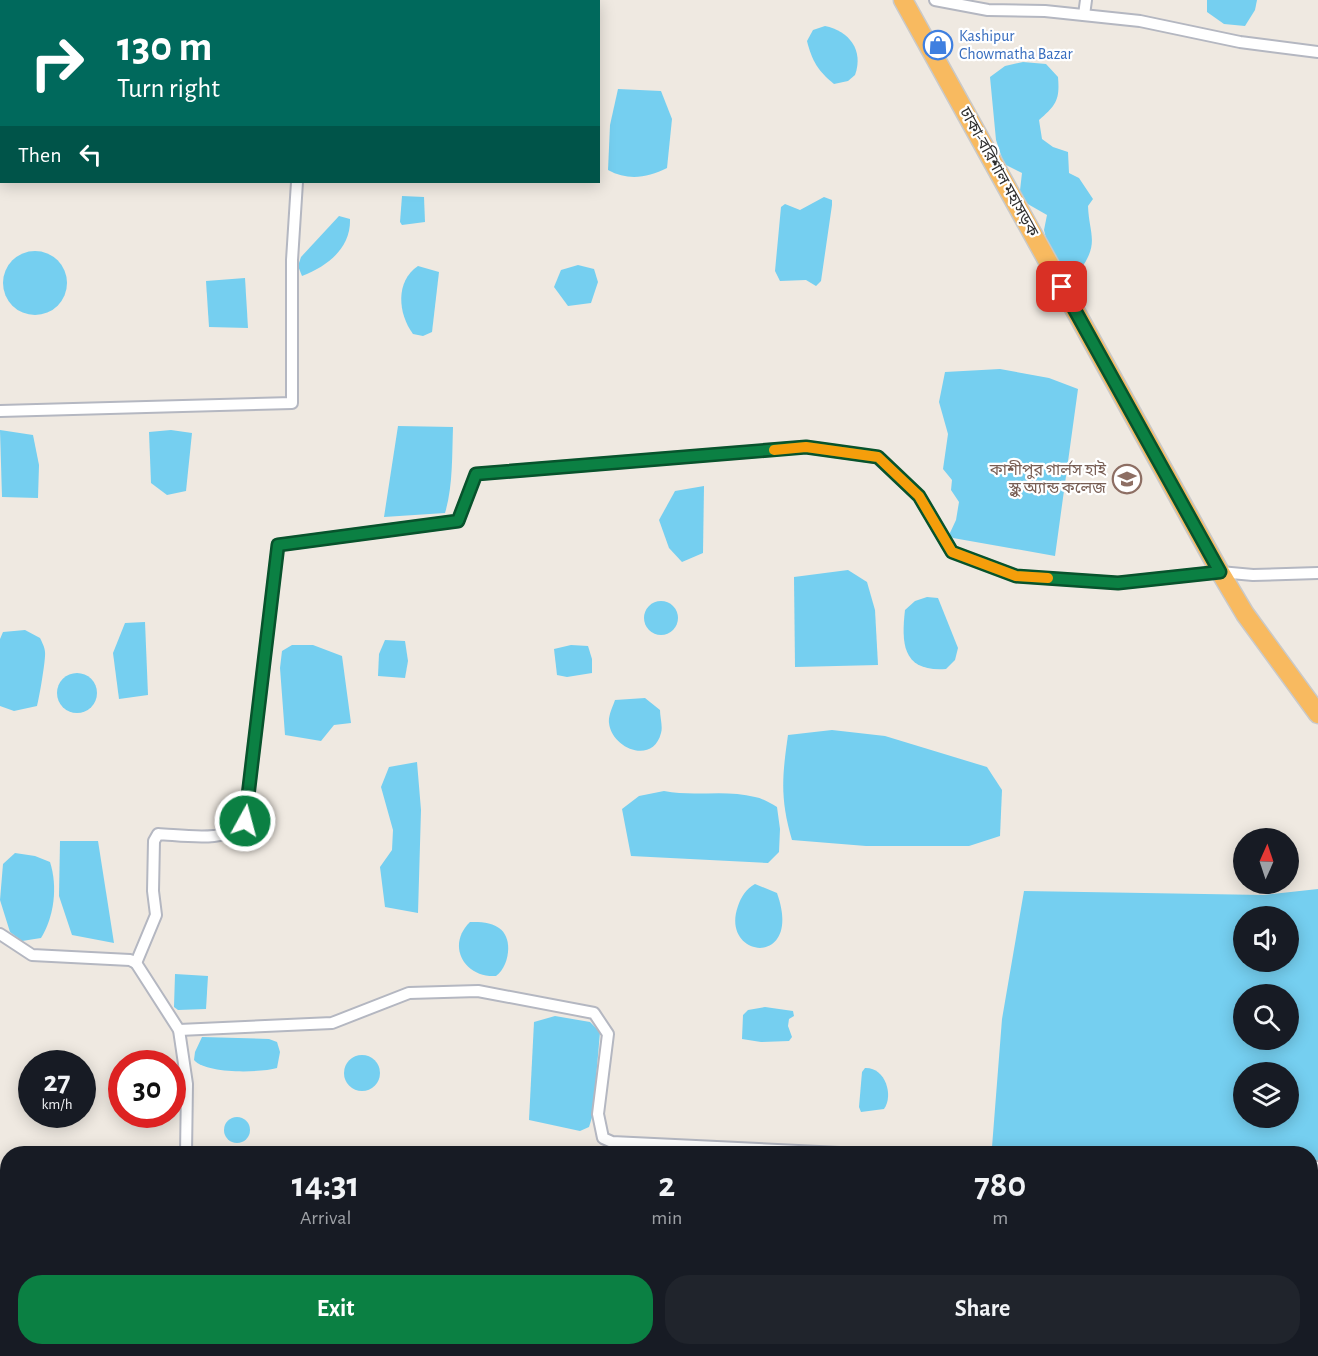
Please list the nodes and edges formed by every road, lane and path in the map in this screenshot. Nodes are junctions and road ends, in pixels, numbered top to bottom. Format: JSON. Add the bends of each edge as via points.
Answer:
{"nodes":[{"id":1,"x":903,"y":0,"type":"edge"},
{"id":2,"x":935,"y":0,"type":"edge"},
{"id":3,"x":1086,"y":0,"type":"edge"},
{"id":4,"x":1084,"y":15,"type":"junction"},
{"id":5,"x":1318,"y":52,"type":"edge"},
{"id":6,"x":297,"y":183,"type":"edge"},
{"id":7,"x":0,"y":411,"type":"edge"},
{"id":8,"x":1220,"y":572,"type":"junction"},
{"id":9,"x":1318,"y":573,"type":"edge"},
{"id":10,"x":1318,"y":714,"type":"edge"},
{"id":11,"x":0,"y":934,"type":"edge"},
{"id":12,"x":136,"y":963,"type":"junction"},
{"id":13,"x":179,"y":1030,"type":"junction"},
{"id":14,"x":186,"y":1146,"type":"edge"},
{"id":15,"x":678,"y":1146,"type":"edge"}],
"edges":[{"from":1,"to":8,"type":"highway","name":"ঢাকা-বরিশাল মহাসড়ক"},
{"from":2,"to":4,"type":"street","via":[[988,10]]},
{"from":3,"to":4,"type":"street"},
{"from":4,"to":5,"type":"street"},
{"from":6,"to":7,"type":"street","via":[[292,260],[292,402]]},
{"from":8,"to":9,"type":"street"},
{"from":8,"to":10,"type":"highway","name":"ঢাকা-বরিশাল মহাসড়ক","via":[[1245,614]]},
{"from":8,"to":12,"type":"street","via":[[1118,583],[1016,576],[952,552],[919,496],[878,457],[806,447],[476,474],[458,521],[278,545],[245,821],[239,830],[223,835],[158,834],[154,841],[156,915]]},
{"from":11,"to":12,"type":"street","via":[[32,955]]},
{"from":12,"to":13,"type":"street"},
{"from":13,"to":14,"type":"street","via":[[187,1084]]},
{"from":13,"to":15,"type":"street","via":[[332,1023],[409,993],[478,991],[562,1005],[594,1013],[608,1034],[598,1114],[603,1138],[612,1142]]}]}
